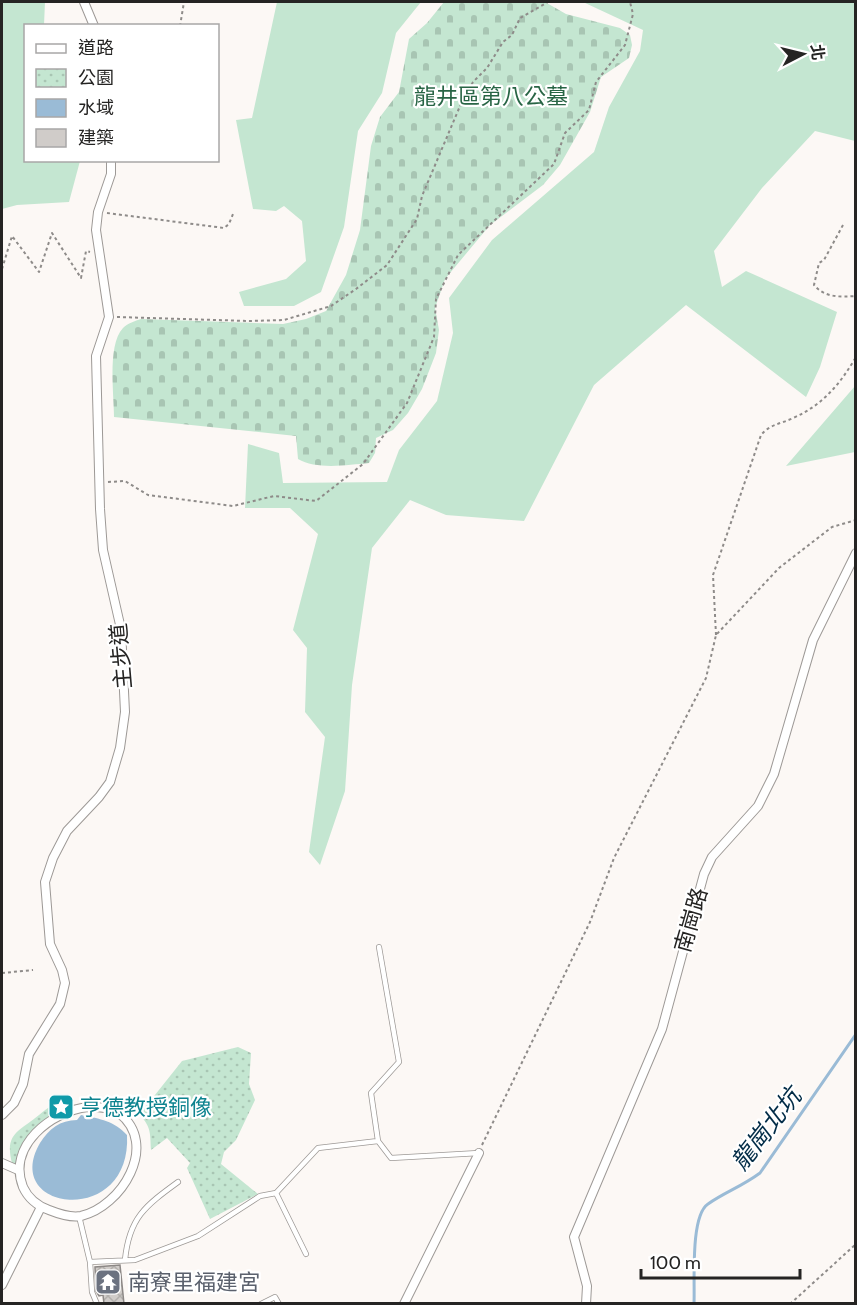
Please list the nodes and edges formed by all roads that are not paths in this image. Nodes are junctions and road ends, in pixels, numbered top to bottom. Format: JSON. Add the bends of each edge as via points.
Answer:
{"nodes":[{"id":1,"x":84,"y":2,"type":"edge"},
{"id":2,"x":93,"y":24,"type":"edge"},
{"id":3,"x":111,"y":162,"type":"edge"},
{"id":4,"x":855,"y":553,"type":"edge"},
{"id":5,"x":379,"y":947,"type":"dead end"},
{"id":6,"x":2,"y":1115,"type":"edge"},
{"id":7,"x":378,"y":1141,"type":"junction"},
{"id":8,"x":478,"y":1153,"type":"joint"},
{"id":9,"x":2,"y":1163,"type":"edge"},
{"id":10,"x":18,"y":1170,"type":"junction"},
{"id":11,"x":178,"y":1182,"type":"dead end"},
{"id":12,"x":276,"y":1193,"type":"junction"},
{"id":13,"x":40,"y":1207,"type":"junction"},
{"id":14,"x":79,"y":1216,"type":"junction"},
{"id":15,"x":306,"y":1254,"type":"dead end"},
{"id":16,"x":125,"y":1260,"type":"junction"},
{"id":17,"x":90,"y":1262,"type":"junction"},
{"id":18,"x":2,"y":1286,"type":"edge"},
{"id":19,"x":97,"y":1304,"type":"edge"},
{"id":20,"x":261,"y":1304,"type":"edge"},
{"id":21,"x":279,"y":1304,"type":"edge"},
{"id":22,"x":404,"y":1304,"type":"edge"},
{"id":23,"x":586,"y":1304,"type":"edge"}],
"edges":[{"from":1,"to":2,"type":"street"},
{"from":3,"to":6,"type":"street","name":"主步道","via":[[96,230],[109,317],[96,356],[99,482],[103,550],[121,629],[125,712],[110,782],[67,831],[45,882],[50,944],[65,983],[60,1004],[29,1054],[23,1084],[14,1103]]},
{"from":4,"to":23,"type":"street","name":"南崗路","via":[[813,640],[774,774],[758,806],[712,857],[704,874],[662,1029],[574,1238],[587,1286]]},
{"from":5,"to":7,"type":"lane","via":[[399,1062],[371,1093]]},
{"from":7,"to":8,"type":"lane","via":[[391,1158]]},
{"from":7,"to":12,"type":"lane","via":[[318,1148]]},
{"from":8,"to":22,"type":"street"},
{"from":9,"to":10,"type":"street"},
{"from":10,"to":13,"type":"street","via":[[26,1195]]},
{"from":10,"to":14,"type":"street","via":[[28,1142],[55,1118],[88,1107],[120,1113],[134,1136],[136,1157],[131,1175],[108,1202]]},
{"from":11,"to":16,"type":"lane","via":[[149,1203],[127,1236]]},
{"from":12,"to":15,"type":"lane"},
{"from":12,"to":16,"type":"lane","via":[[260,1196],[198,1236],[135,1260]]},
{"from":13,"to":14,"type":"street"},
{"from":13,"to":18,"type":"street"},
{"from":14,"to":17,"type":"lane"},
{"from":16,"to":17,"type":"lane"},
{"from":17,"to":19,"type":"lane"},
{"from":20,"to":21,"type":"lane","via":[[275,1297]]}]}
